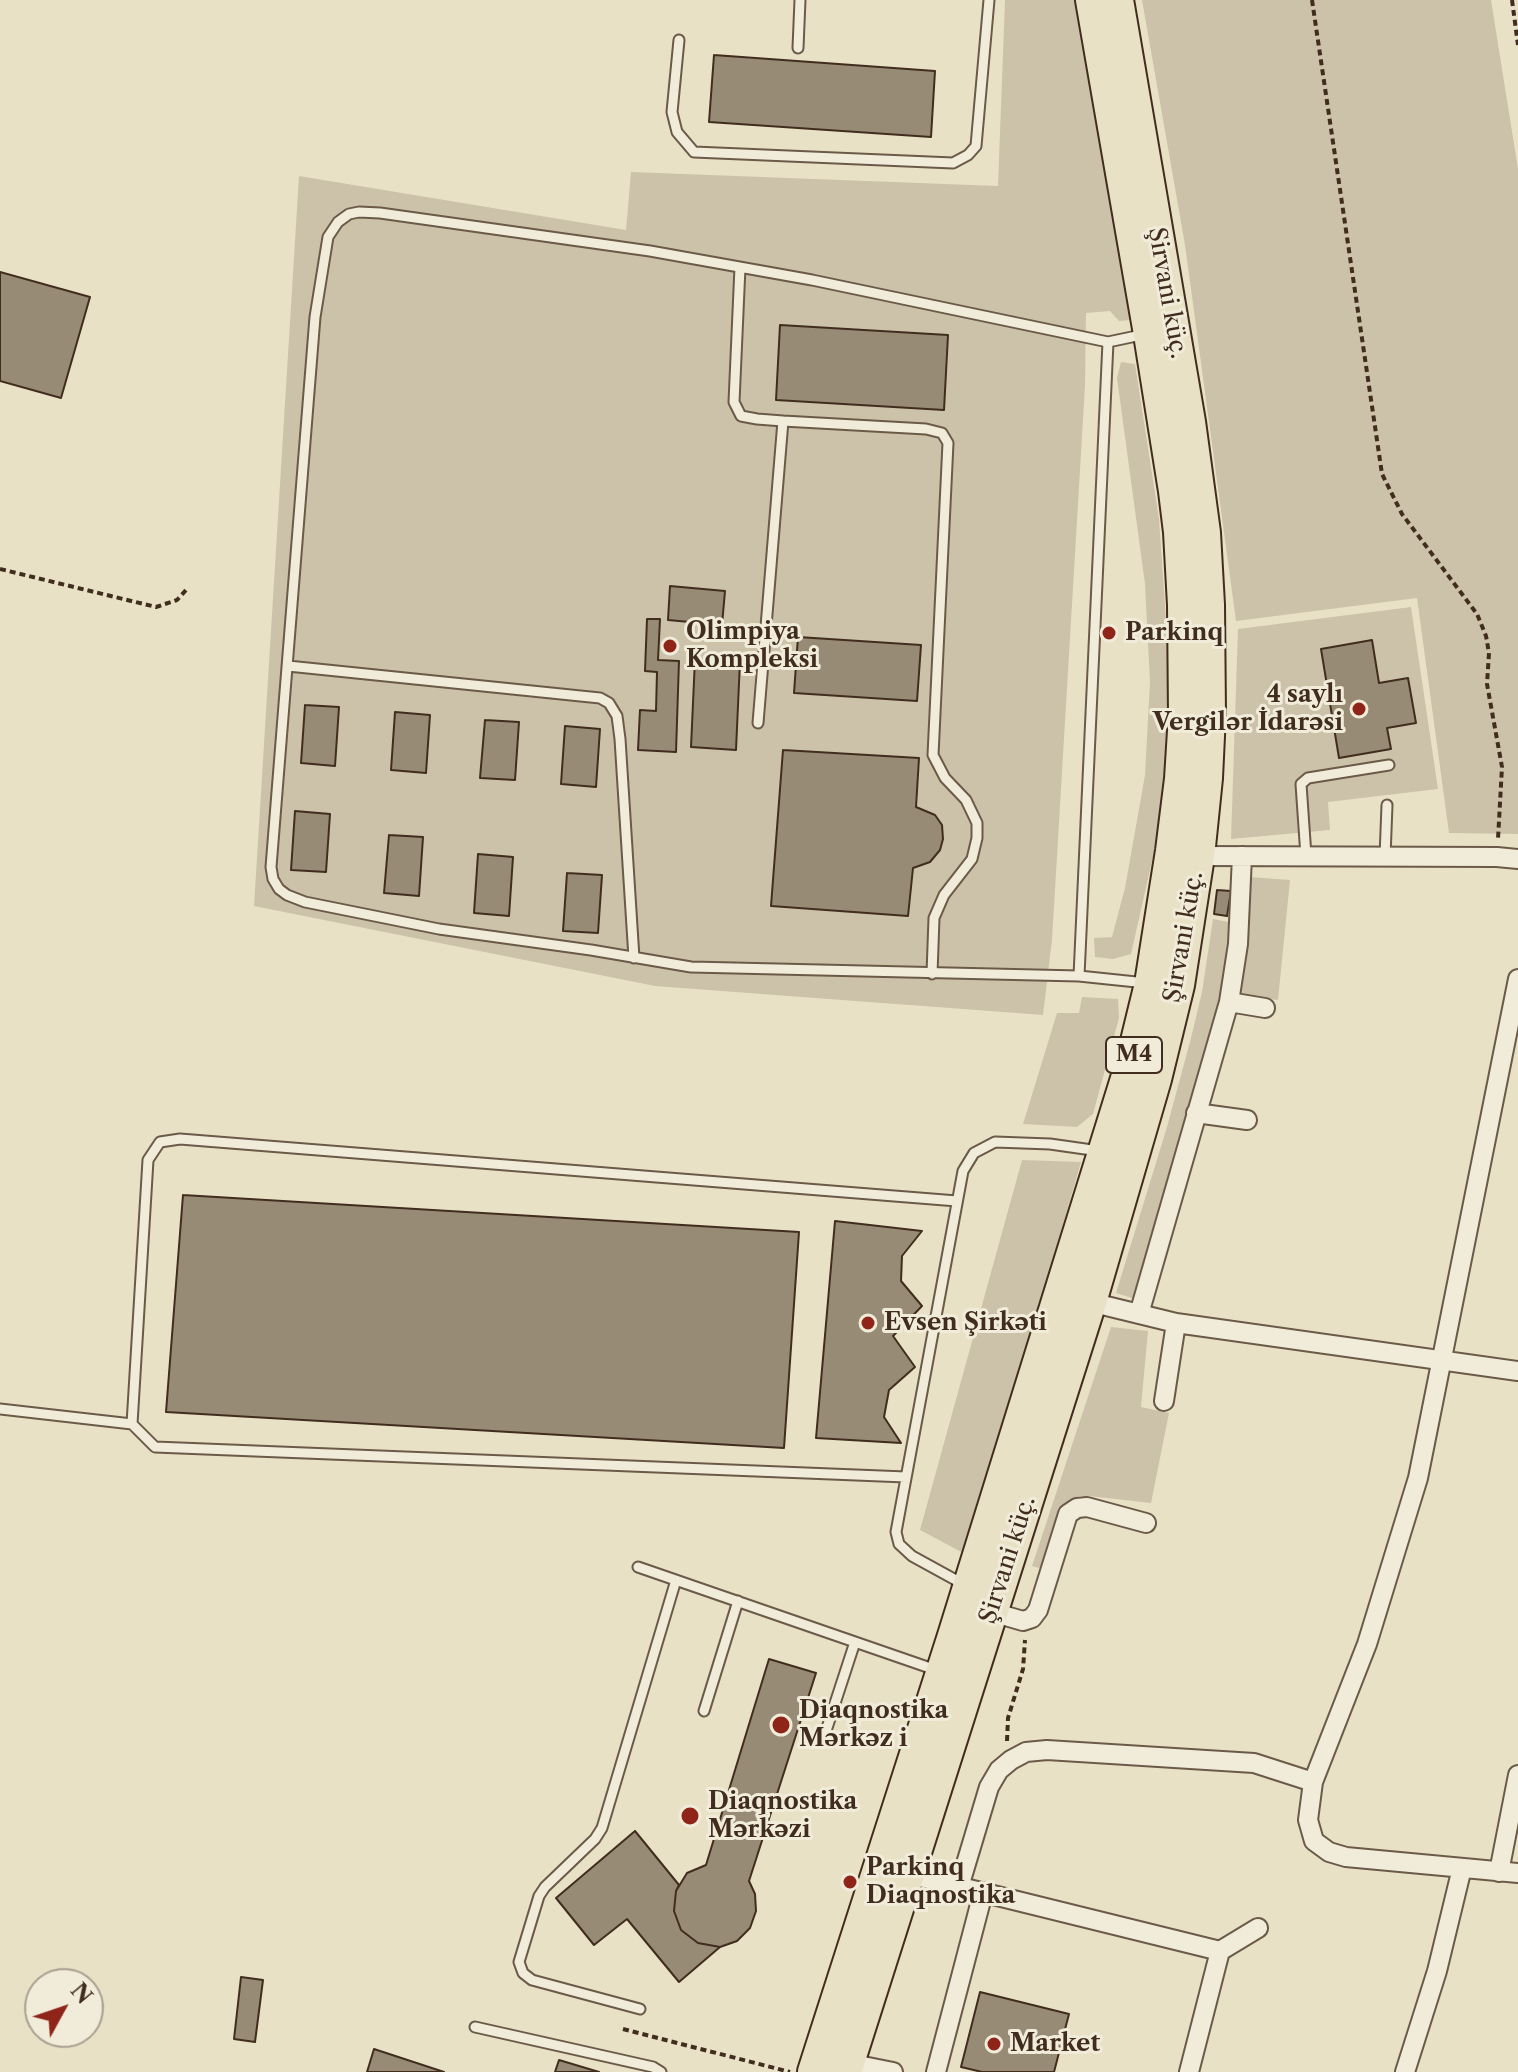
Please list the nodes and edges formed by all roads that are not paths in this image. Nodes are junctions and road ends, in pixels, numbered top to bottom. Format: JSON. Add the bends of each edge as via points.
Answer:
{"nodes":[{"id":1,"x":800,"y":0,"type":"edge"},
{"id":2,"x":989,"y":0,"type":"edge"},
{"id":3,"x":1092,"y":0,"type":"edge"},
{"id":4,"x":1117,"y":0,"type":"edge"},
{"id":5,"x":679,"y":40,"type":"dead end"},
{"id":6,"x":798,"y":48,"type":"dead end"},
{"id":7,"x":740,"y":267,"type":"junction"},
{"id":8,"x":1150,"y":334,"type":"junction"},
{"id":9,"x":1108,"y":342,"type":"junction"},
{"id":10,"x":783,"y":421,"type":"junction"},
{"id":11,"x":288,"y":666,"type":"junction"},
{"id":12,"x":758,"y":723,"type":"dead end"},
{"id":13,"x":1389,"y":765,"type":"dead end"},
{"id":14,"x":1387,"y":805,"type":"dead end"},
{"id":15,"x":1198,"y":856,"type":"junction"},
{"id":16,"x":1242,"y":856,"type":"junction"},
{"id":17,"x":1306,"y":856,"type":"junction"},
{"id":18,"x":1385,"y":857,"type":"junction"},
{"id":19,"x":1518,"y":859,"type":"edge"},
{"id":20,"x":634,"y":958,"type":"junction"},
{"id":21,"x":932,"y":974,"type":"junction"},
{"id":22,"x":1079,"y":976,"type":"junction"},
{"id":23,"x":1518,"y":979,"type":"edge"},
{"id":24,"x":1151,"y":984,"type":"junction"},
{"id":25,"x":1229,"y":1002,"type":"junction"},
{"id":26,"x":1265,"y":1008,"type":"dead end"},
{"id":27,"x":1196,"y":1113,"type":"junction"},
{"id":28,"x":1247,"y":1120,"type":"dead end"},
{"id":29,"x":1106,"y":1152,"type":"junction"},
{"id":30,"x":957,"y":1201,"type":"junction"},
{"id":31,"x":1090,"y":1302,"type":"junction"},
{"id":32,"x":1139,"y":1314,"type":"junction"},
{"id":33,"x":1176,"y":1323,"type":"junction"},
{"id":34,"x":1442,"y":1360,"type":"junction"},
{"id":35,"x":1518,"y":1371,"type":"edge"},
{"id":36,"x":1164,"y":1401,"type":"dead end"},
{"id":37,"x":0,"y":1409,"type":"edge"},
{"id":38,"x":132,"y":1424,"type":"junction"},
{"id":39,"x":906,"y":1477,"type":"junction"},
{"id":40,"x":1146,"y":1523,"type":"dead end"},
{"id":41,"x":638,"y":1567,"type":"dead end"},
{"id":42,"x":676,"y":1580,"type":"junction"},
{"id":43,"x":969,"y":1588,"type":"junction"},
{"id":44,"x":738,"y":1601,"type":"junction"},
{"id":45,"x":992,"y":1612,"type":"junction"},
{"id":46,"x":855,"y":1642,"type":"junction"},
{"id":47,"x":943,"y":1672,"type":"junction"},
{"id":48,"x":704,"y":1711,"type":"dead end"},
{"id":49,"x":824,"y":1737,"type":"dead end"},
{"id":50,"x":1518,"y":1775,"type":"edge"},
{"id":51,"x":1313,"y":1782,"type":"junction"},
{"id":52,"x":1462,"y":1868,"type":"junction"},
{"id":53,"x":1509,"y":1873,"type":"edge"},
{"id":54,"x":908,"y":1874,"type":"junction"},
{"id":55,"x":959,"y":1887,"type":"junction"},
{"id":56,"x":983,"y":1893,"type":"junction"},
{"id":57,"x":1258,"y":1928,"type":"dead end"},
{"id":58,"x":1220,"y":1951,"type":"junction"},
{"id":59,"x":640,"y":2009,"type":"dead end"},
{"id":60,"x":475,"y":2027,"type":"dead end"},
{"id":61,"x":847,"y":2067,"type":"edge"},
{"id":62,"x":661,"y":2072,"type":"edge"},
{"id":63,"x":814,"y":2072,"type":"edge"},
{"id":64,"x":893,"y":2072,"type":"edge"},
{"id":65,"x":936,"y":2072,"type":"edge"},
{"id":66,"x":1189,"y":2072,"type":"edge"},
{"id":67,"x":1405,"y":2072,"type":"edge"}],
"edges":[{"from":1,"to":6,"type":"lane"},
{"from":2,"to":5,"type":"lane","via":[[976,146],[953,163],[694,152],[677,132],[672,112]]},
{"from":3,"to":8,"type":"highway","number":"M4"},
{"from":4,"to":15,"type":"highway","name":"Şirvani küç.","number":"M4","via":[[1204,533],[1209,715]]},
{"from":7,"to":9,"type":"lane"},
{"from":7,"to":10,"type":"lane","via":[[734,402],[741,416]]},
{"from":7,"to":11,"type":"lane","via":[[380,213],[349,214],[338,222],[328,237],[315,317]]},
{"from":8,"to":9,"type":"lane"},
{"from":8,"to":24,"type":"highway","number":"M4","via":[[1178,518],[1185,664],[1181,779]]},
{"from":9,"to":22,"type":"lane"},
{"from":10,"to":12,"type":"lane"},
{"from":10,"to":21,"type":"lane","via":[[926,429],[942,433],[948,443],[933,755],[966,800],[977,823],[977,838],[972,859],[944,895],[934,918]]},
{"from":11,"to":20,"type":"lane","via":[[609,703],[620,739]]},
{"from":11,"to":20,"type":"lane","via":[[271,867],[279,889],[305,902],[439,929]]},
{"from":13,"to":17,"type":"lane","via":[[1308,778],[1301,784]]},
{"from":14,"to":18,"type":"lane"},
{"from":15,"to":16,"type":"street"},
{"from":15,"to":31,"type":"highway","name":"Şirvani küç.","number":"M4","via":[[1178,985]]},
{"from":16,"to":17,"type":"street"},
{"from":16,"to":25,"type":"street"},
{"from":17,"to":18,"type":"street"},
{"from":18,"to":19,"type":"street"},
{"from":20,"to":21,"type":"lane","via":[[691,967]]},
{"from":21,"to":22,"type":"lane"},
{"from":22,"to":24,"type":"lane"},
{"from":23,"to":34,"type":"street"},
{"from":24,"to":29,"type":"highway","number":"M4"},
{"from":25,"to":26,"type":"street"},
{"from":25,"to":27,"type":"street"},
{"from":27,"to":28,"type":"street"},
{"from":27,"to":32,"type":"street"},
{"from":29,"to":30,"type":"lane","via":[[995,1142],[974,1153],[963,1171]]},
{"from":29,"to":43,"type":"highway","number":"M4"},
{"from":30,"to":38,"type":"lane","via":[[180,1139],[160,1142],[148,1160]]},
{"from":30,"to":39,"type":"lane"},
{"from":31,"to":32,"type":"street"},
{"from":31,"to":45,"type":"highway","name":"Şirvani küç.","number":"M4"},
{"from":32,"to":33,"type":"street"},
{"from":33,"to":34,"type":"street"},
{"from":33,"to":36,"type":"street"},
{"from":34,"to":35,"type":"street"},
{"from":34,"to":51,"type":"street","via":[[1400,1538],[1367,1644]]},
{"from":37,"to":38,"type":"lane"},
{"from":38,"to":39,"type":"lane","via":[[155,1447]]},
{"from":39,"to":43,"type":"lane","via":[[896,1532],[899,1544]]},
{"from":40,"to":45,"type":"street","via":[[1077,1508],[1068,1514],[1032,1618],[1023,1621]]},
{"from":41,"to":42,"type":"lane"},
{"from":42,"to":44,"type":"lane"},
{"from":42,"to":59,"type":"lane","via":[[602,1828],[539,1896],[519,1962],[532,1980]]},
{"from":43,"to":47,"type":"highway","number":"M4"},
{"from":44,"to":46,"type":"lane"},
{"from":44,"to":48,"type":"lane"},
{"from":45,"to":54,"type":"highway","name":"Şirvani küç.","number":"M4"},
{"from":46,"to":47,"type":"lane"},
{"from":46,"to":49,"type":"lane"},
{"from":47,"to":63,"type":"highway","number":"M4"},
{"from":50,"to":53,"type":"street"},
{"from":51,"to":52,"type":"street","via":[[1308,1820],[1314,1841],[1329,1852]]},
{"from":51,"to":55,"type":"street","via":[[1254,1763],[1026,1752],[999,1770],[989,1787]]},
{"from":52,"to":53,"type":"street"},
{"from":52,"to":67,"type":"street"},
{"from":54,"to":55,"type":"street"},
{"from":54,"to":61,"type":"highway","name":"Şirvani küç.","number":"M4"},
{"from":55,"to":56,"type":"street"},
{"from":56,"to":58,"type":"street"},
{"from":56,"to":65,"type":"street"},
{"from":57,"to":58,"type":"street"},
{"from":58,"to":66,"type":"street"},
{"from":60,"to":62,"type":"lane"},
{"from":61,"to":64,"type":"street"}]}
